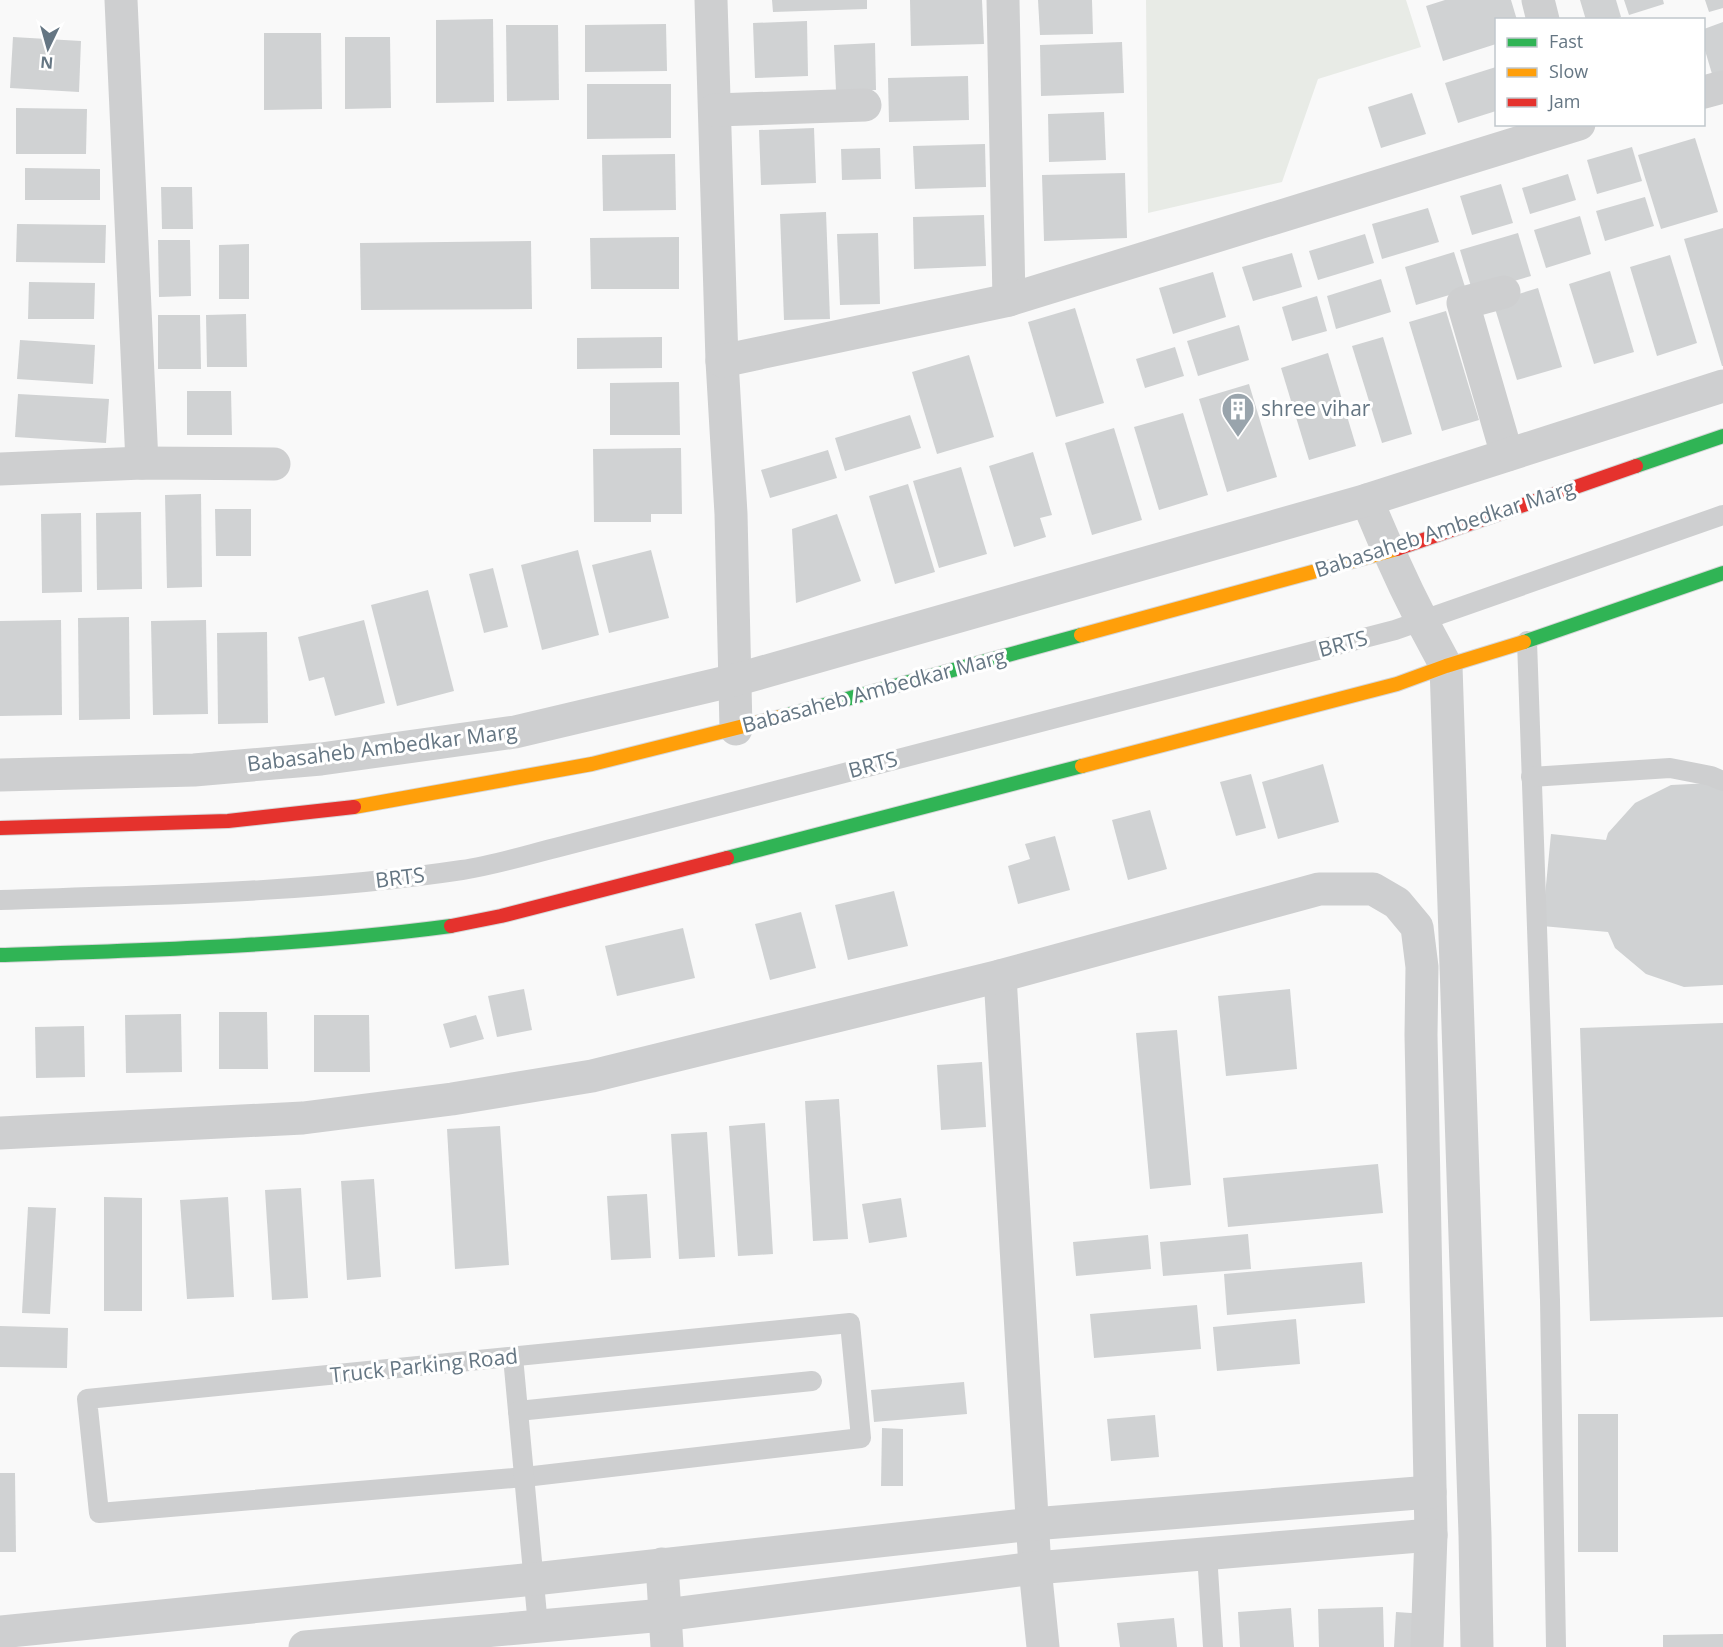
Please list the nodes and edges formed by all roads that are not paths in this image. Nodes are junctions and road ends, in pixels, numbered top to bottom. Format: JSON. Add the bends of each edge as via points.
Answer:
{"nodes":[{"id":1,"x":121,"y":0,"type":"edge"},
{"id":2,"x":711,"y":0,"type":"edge"},
{"id":3,"x":1003,"y":0,"type":"edge"},
{"id":4,"x":1538,"y":0,"type":"edge"},
{"id":5,"x":1542,"y":18,"type":"edge"},
{"id":6,"x":1723,"y":87,"type":"edge"},
{"id":7,"x":1705,"y":92,"type":"edge"},
{"id":8,"x":865,"y":105,"type":"dead end"},
{"id":9,"x":715,"y":110,"type":"junction"},
{"id":10,"x":1571,"y":126,"type":"edge"},
{"id":11,"x":1504,"y":292,"type":"dead end"},
{"id":12,"x":1009,"y":300,"type":"junction"},
{"id":13,"x":722,"y":361,"type":"junction"},
{"id":14,"x":1723,"y":386,"type":"edge"},
{"id":15,"x":1723,"y":436,"type":"edge"},
{"id":16,"x":1507,"y":455,"type":"junction"},
{"id":17,"x":142,"y":463,"type":"junction"},
{"id":18,"x":274,"y":464,"type":"dead end"},
{"id":19,"x":0,"y":470,"type":"edge"},
{"id":20,"x":1367,"y":500,"type":"junction"},
{"id":21,"x":1723,"y":514,"type":"edge"},
{"id":22,"x":1388,"y":552,"type":"junction"},
{"id":23,"x":1723,"y":573,"type":"edge"},
{"id":24,"x":1421,"y":621,"type":"junction"},
{"id":25,"x":1527,"y":641,"type":"junction"},
{"id":26,"x":1446,"y":666,"type":"junction"},
{"id":27,"x":735,"y":680,"type":"junction"},
{"id":28,"x":736,"y":729,"type":"junction"},
{"id":29,"x":0,"y":775,"type":"edge"},
{"id":30,"x":1531,"y":777,"type":"junction"},
{"id":31,"x":1723,"y":781,"type":"edge"},
{"id":32,"x":0,"y":828,"type":"edge"},
{"id":33,"x":0,"y":900,"type":"edge"},
{"id":34,"x":0,"y":955,"type":"edge"},
{"id":35,"x":1000,"y":976,"type":"junction"},
{"id":36,"x":0,"y":1133,"type":"edge"},
{"id":37,"x":513,"y":1357,"type":"junction"},
{"id":38,"x":812,"y":1381,"type":"dead end"},
{"id":39,"x":518,"y":1411,"type":"junction"},
{"id":40,"x":525,"y":1477,"type":"junction"},
{"id":41,"x":1430,"y":1492,"type":"junction"},
{"id":42,"x":1033,"y":1524,"type":"junction"},
{"id":43,"x":1431,"y":1535,"type":"junction"},
{"id":44,"x":1207,"y":1554,"type":"junction"},
{"id":45,"x":662,"y":1564,"type":"junction"},
{"id":46,"x":1035,"y":1568,"type":"junction"},
{"id":47,"x":534,"y":1579,"type":"junction"},
{"id":48,"x":664,"y":1615,"type":"junction"},
{"id":49,"x":538,"y":1626,"type":"junction"},
{"id":50,"x":0,"y":1632,"type":"edge"},
{"id":51,"x":305,"y":1647,"type":"edge"},
{"id":52,"x":667,"y":1647,"type":"edge"},
{"id":53,"x":1043,"y":1647,"type":"edge"},
{"id":54,"x":1213,"y":1647,"type":"edge"},
{"id":55,"x":1427,"y":1647,"type":"edge"},
{"id":56,"x":1477,"y":1647,"type":"edge"},
{"id":57,"x":1556,"y":1647,"type":"edge"}],
"edges":[{"from":1,"to":17,"type":"street"},
{"from":2,"to":9,"type":"street"},
{"from":3,"to":12,"type":"street"},
{"from":4,"to":5,"type":"street"},
{"from":6,"to":7,"type":"street"},
{"from":8,"to":9,"type":"street"},
{"from":9,"to":13,"type":"street"},
{"from":10,"to":12,"type":"street"},
{"from":11,"to":16,"type":"street","via":[[1463,303]]},
{"from":12,"to":13,"type":"street"},
{"from":13,"to":27,"type":"street"},
{"from":14,"to":16,"type":"street","name":"Babasaheb Ambedkar Marg"},
{"from":15,"to":22,"type":"main road","name":"Babasaheb Ambedkar Marg"},
{"from":16,"to":20,"type":"street","name":"Babasaheb Ambedkar Marg"},
{"from":17,"to":18,"type":"street"},
{"from":17,"to":19,"type":"street"},
{"from":20,"to":22,"type":"street"},
{"from":20,"to":27,"type":"street","name":"Babasaheb Ambedkar Marg"},
{"from":21,"to":24,"type":"lane","name":"BRTS"},
{"from":22,"to":24,"type":"street"},
{"from":22,"to":28,"type":"main road","name":"Babasaheb Ambedkar Marg"},
{"from":23,"to":25,"type":"main road"},
{"from":24,"to":26,"type":"street"},
{"from":24,"to":33,"type":"lane","name":"BRTS","via":[[464,869],[363,883],[235,893]]},
{"from":25,"to":26,"type":"main road"},
{"from":25,"to":30,"type":"lane"},
{"from":26,"to":34,"type":"main road","via":[[1385,687],[466,923],[236,948]]},
{"from":26,"to":56,"type":"street"},
{"from":27,"to":28,"type":"street"},
{"from":27,"to":29,"type":"street","name":"Babasaheb Ambedkar Marg","via":[[515,732],[321,759],[194,770]]},
{"from":28,"to":32,"type":"main road","name":"Babasaheb Ambedkar Marg","via":[[592,764],[376,804],[228,821]]},
{"from":30,"to":31,"type":"lane","via":[[1670,768]]},
{"from":30,"to":57,"type":"lane","via":[[1550,1300]]},
{"from":35,"to":36,"type":"street","via":[[592,1076],[452,1099],[303,1118]]},
{"from":35,"to":41,"type":"street","via":[[1319,890],[1373,889],[1397,903],[1417,927],[1422,967]]},
{"from":35,"to":42,"type":"street"},
{"from":37,"to":39,"type":"lane"},
{"from":37,"to":40,"type":"lane","name":"Truck Parking Road","via":[[849,1323],[861,1438]]},
{"from":37,"to":40,"type":"lane","name":"Truck Parking Road","via":[[87,1399],[97,1501],[99,1513]]},
{"from":38,"to":39,"type":"lane"},
{"from":39,"to":40,"type":"lane"},
{"from":40,"to":47,"type":"lane"},
{"from":41,"to":42,"type":"street"},
{"from":41,"to":43,"type":"street"},
{"from":42,"to":45,"type":"street"},
{"from":42,"to":46,"type":"street"},
{"from":43,"to":44,"type":"street"},
{"from":43,"to":55,"type":"street"},
{"from":44,"to":46,"type":"street"},
{"from":44,"to":54,"type":"lane"},
{"from":45,"to":47,"type":"street"},
{"from":45,"to":48,"type":"street"},
{"from":46,"to":48,"type":"street"},
{"from":46,"to":53,"type":"street"},
{"from":47,"to":49,"type":"lane"},
{"from":47,"to":50,"type":"street"},
{"from":48,"to":49,"type":"street"},
{"from":48,"to":52,"type":"street"},
{"from":49,"to":51,"type":"street"}]}
